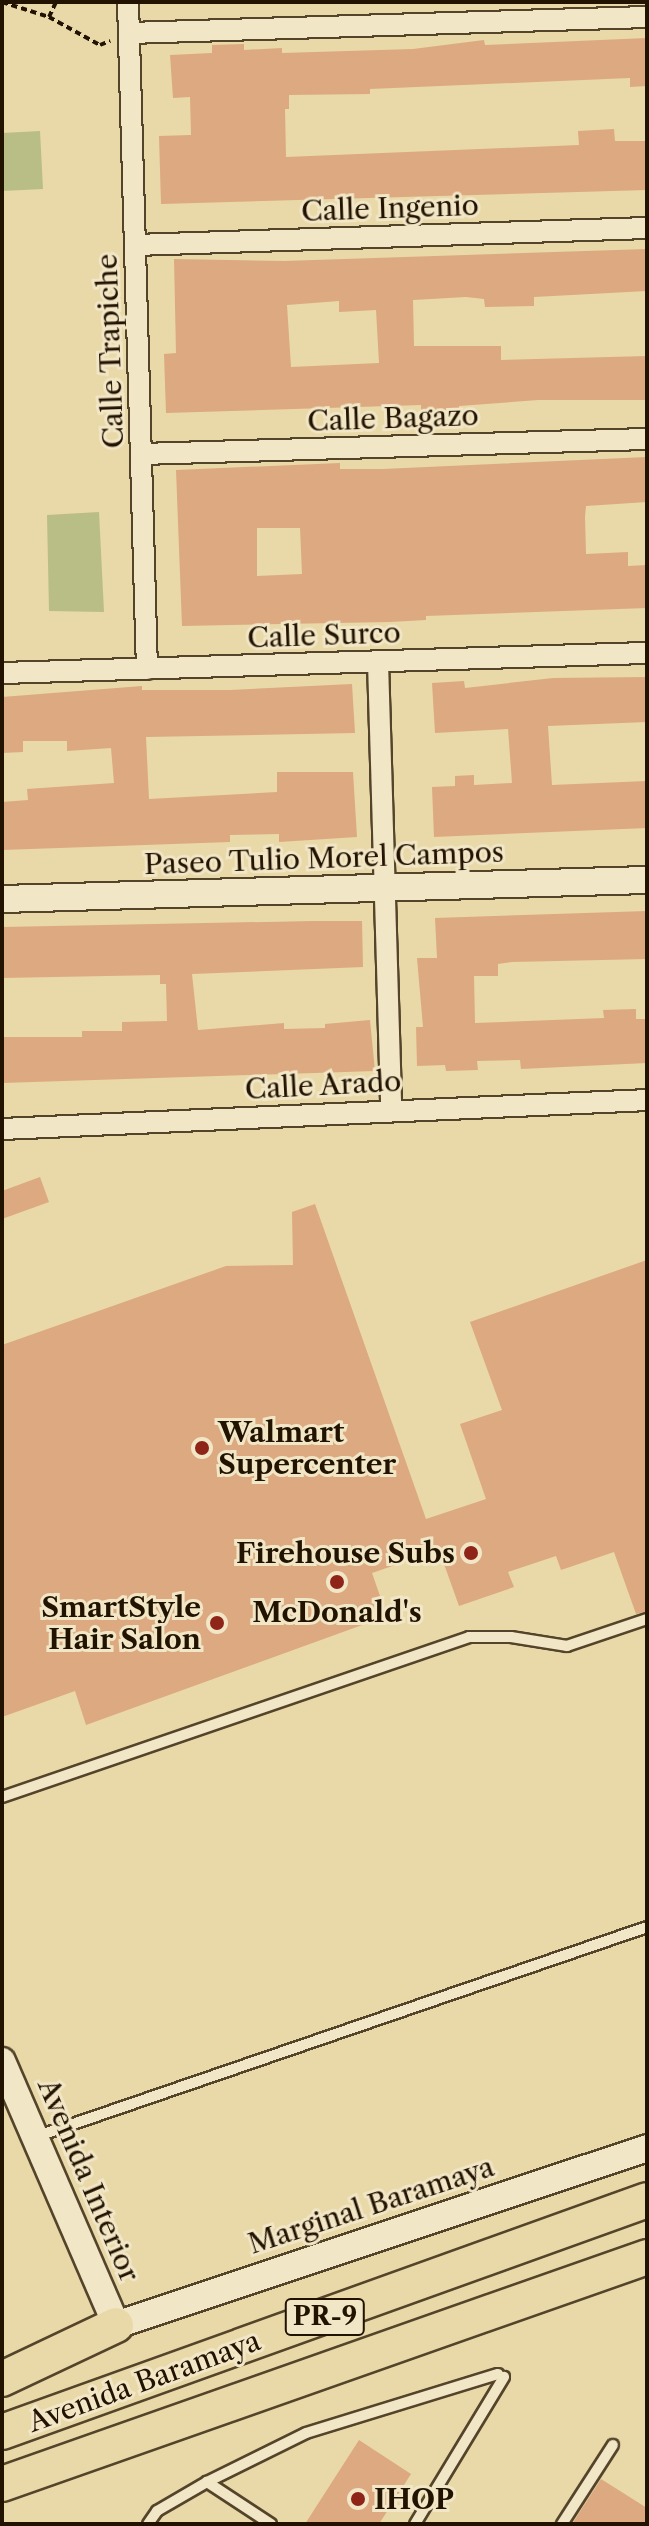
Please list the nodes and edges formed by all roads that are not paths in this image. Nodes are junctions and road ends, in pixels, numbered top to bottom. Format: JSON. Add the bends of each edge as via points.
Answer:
{"nodes":[{"id":1,"x":128,"y":2,"type":"edge"},
{"id":2,"x":647,"y":17,"type":"edge"},
{"id":3,"x":129,"y":33,"type":"junction"},
{"id":4,"x":647,"y":228,"type":"edge"},
{"id":5,"x":135,"y":245,"type":"junction"},
{"id":6,"x":647,"y":439,"type":"edge"},
{"id":7,"x":141,"y":454,"type":"junction"},
{"id":8,"x":647,"y":653,"type":"edge"},
{"id":9,"x":378,"y":662,"type":"junction"},
{"id":10,"x":147,"y":669,"type":"junction"},
{"id":11,"x":2,"y":673,"type":"edge"},
{"id":12,"x":647,"y":880,"type":"edge"},
{"id":13,"x":386,"y":888,"type":"junction"},
{"id":14,"x":2,"y":899,"type":"edge"},
{"id":15,"x":647,"y":1100,"type":"edge"},
{"id":16,"x":391,"y":1109,"type":"junction"},
{"id":17,"x":2,"y":1129,"type":"edge"},
{"id":18,"x":647,"y":1619,"type":"edge"},
{"id":19,"x":2,"y":1797,"type":"edge"},
{"id":20,"x":647,"y":1927,"type":"edge"},
{"id":21,"x":2,"y":2061,"type":"edge"},
{"id":22,"x":38,"y":2136,"type":"junction"},
{"id":23,"x":647,"y":2148,"type":"edge"},
{"id":24,"x":647,"y":2200,"type":"edge"},
{"id":25,"x":647,"y":2257,"type":"edge"},
{"id":26,"x":116,"y":2325,"type":"junction"},
{"id":27,"x":2,"y":2379,"type":"edge"},
{"id":28,"x":2,"y":2432,"type":"edge"},
{"id":29,"x":613,"y":2445,"type":"dead end"},
{"id":30,"x":207,"y":2482,"type":"junction"},
{"id":31,"x":2,"y":2484,"type":"edge"},
{"id":32,"x":148,"y":2524,"type":"edge"},
{"id":33,"x":271,"y":2524,"type":"edge"},
{"id":34,"x":415,"y":2524,"type":"edge"},
{"id":35,"x":562,"y":2524,"type":"edge"}],
"edges":[{"from":1,"to":3,"type":"street","name":"Calle Trapiche"},
{"from":2,"to":3,"type":"street"},
{"from":3,"to":5,"type":"street","name":"Calle Trapiche"},
{"from":4,"to":5,"type":"street","name":"Calle Ingenio"},
{"from":5,"to":7,"type":"street","name":"Calle Trapiche"},
{"from":6,"to":7,"type":"street","name":"Calle Bagazo"},
{"from":7,"to":10,"type":"street","name":"Calle Trapiche"},
{"from":8,"to":9,"type":"street","name":"Calle Surco"},
{"from":9,"to":10,"type":"street","name":"Calle Surco"},
{"from":9,"to":13,"type":"street"},
{"from":10,"to":11,"type":"street","name":"Calle Surco"},
{"from":12,"to":13,"type":"street","name":"Paseo Tulio Morel Campos"},
{"from":13,"to":14,"type":"street","name":"Paseo Tulio Morel Campos"},
{"from":13,"to":16,"type":"street"},
{"from":15,"to":16,"type":"street","name":"Calle Arado"},
{"from":16,"to":17,"type":"street","name":"Calle Arado"},
{"from":18,"to":19,"type":"lane","via":[[567,1646],[469,1637]]},
{"from":20,"to":22,"type":"lane"},
{"from":21,"to":22,"type":"street","name":"Avenida Interior"},
{"from":22,"to":26,"type":"street","name":"Avenida Interior"},
{"from":23,"to":26,"type":"street","name":"Marginal Baramaya"},
{"from":24,"to":28,"type":"highway","name":"Avenida Baramaya","number":"PR-9"},
{"from":25,"to":31,"type":"highway","name":"Avenida Baramaya","number":"PR-9"},
{"from":26,"to":27,"type":"highway"},
{"from":29,"to":35,"type":"lane"},
{"from":30,"to":32,"type":"lane","via":[[157,2511]]},
{"from":30,"to":33,"type":"lane"},
{"from":30,"to":34,"type":"lane","via":[[306,2433],[501,2376]]}]}
